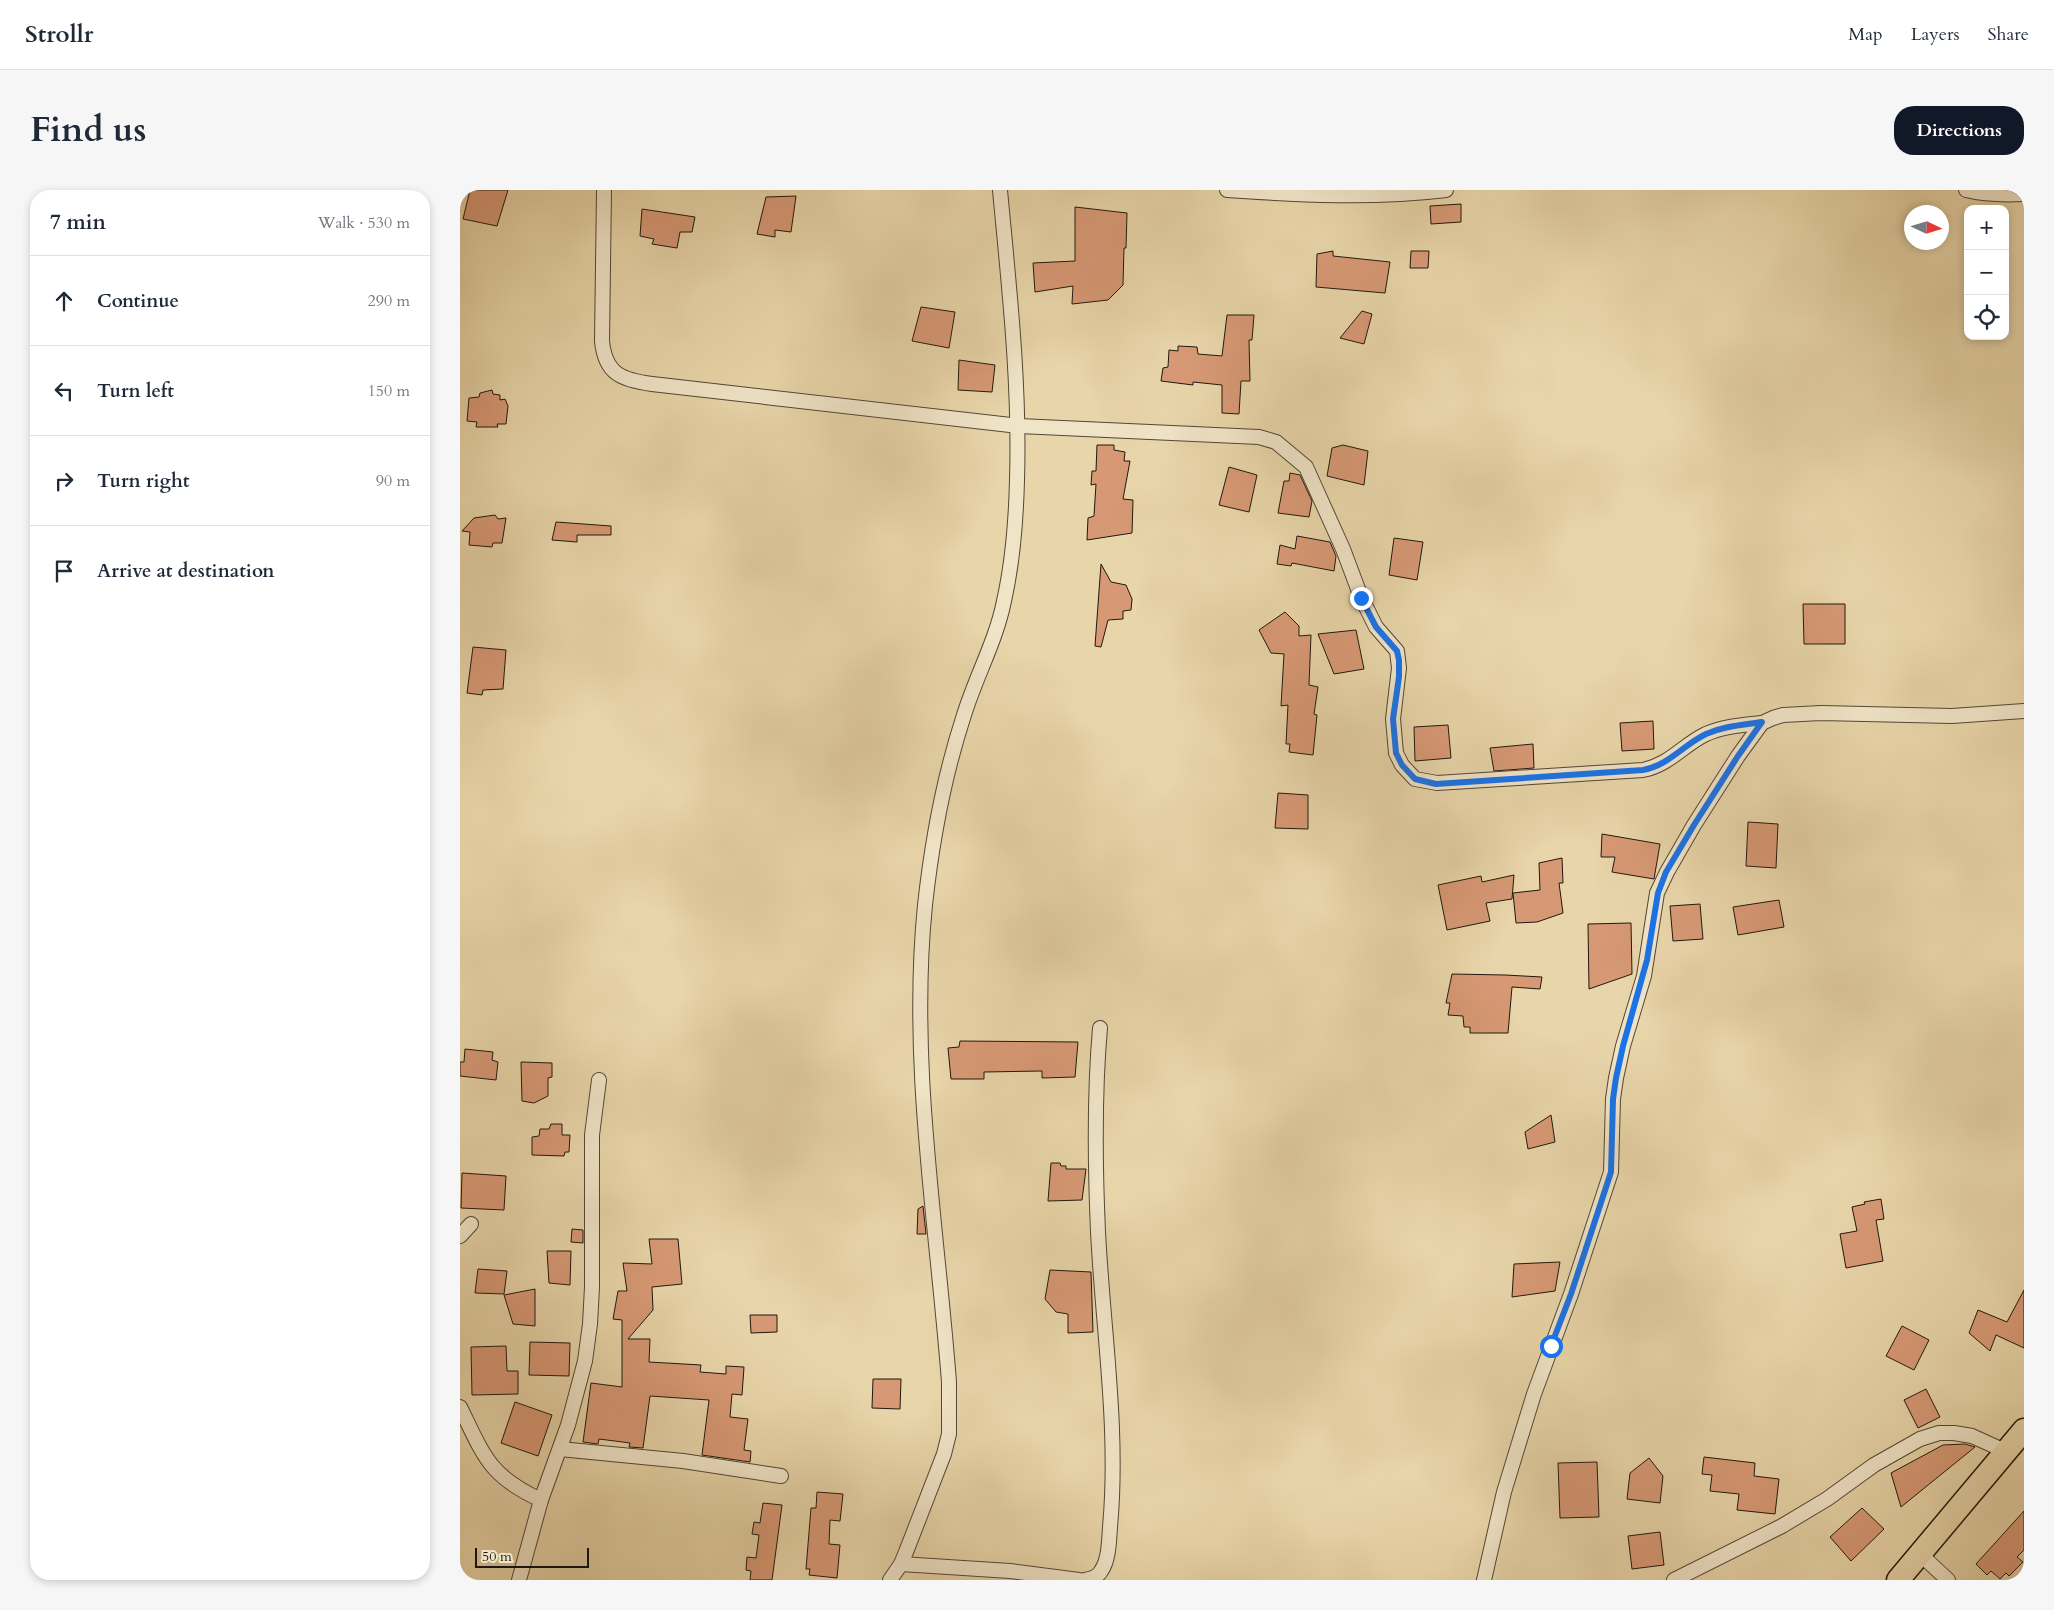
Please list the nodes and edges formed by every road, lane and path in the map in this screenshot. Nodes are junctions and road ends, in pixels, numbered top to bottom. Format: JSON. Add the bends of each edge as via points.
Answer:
{"nodes":[{"id":1,"x":604,"y":190,"type":"edge"},
{"id":2,"x":1000,"y":190,"type":"edge"},
{"id":3,"x":1227,"y":190,"type":"edge"},
{"id":4,"x":1446,"y":190,"type":"edge"},
{"id":5,"x":1966,"y":190,"type":"edge"},
{"id":6,"x":2024,"y":194,"type":"edge"},
{"id":7,"x":1019,"y":426,"type":"junction"},
{"id":8,"x":2024,"y":711,"type":"edge"},
{"id":9,"x":1762,"y":722,"type":"junction"},
{"id":10,"x":1100,"y":1028,"type":"dead end"},
{"id":11,"x":599,"y":1080,"type":"dead end"},
{"id":12,"x":471,"y":1224,"type":"dead end"},
{"id":13,"x":460,"y":1236,"type":"edge"},
{"id":14,"x":460,"y":1407,"type":"edge"},
{"id":15,"x":2024,"y":1430,"type":"edge"},
{"id":16,"x":560,"y":1449,"type":"junction"},
{"id":17,"x":2005,"y":1451,"type":"junction"},
{"id":18,"x":781,"y":1476,"type":"dead end"},
{"id":19,"x":541,"y":1500,"type":"junction"},
{"id":20,"x":1920,"y":1554,"type":"junction"},
{"id":21,"x":901,"y":1564,"type":"junction"},
{"id":22,"x":1090,"y":1579,"type":"edge"},
{"id":23,"x":519,"y":1580,"type":"edge"},
{"id":24,"x":890,"y":1580,"type":"edge"},
{"id":25,"x":1079,"y":1580,"type":"edge"},
{"id":26,"x":1484,"y":1580,"type":"edge"},
{"id":27,"x":1674,"y":1580,"type":"edge"},
{"id":28,"x":1898,"y":1580,"type":"edge"},
{"id":29,"x":1948,"y":1580,"type":"edge"}],
"edges":[{"from":1,"to":7,"type":"street","via":[[603,353],[608,366],[621,376],[652,384]]},
{"from":2,"to":7,"type":"street"},
{"from":3,"to":4,"type":"street","via":[[1330,196]]},
{"from":5,"to":6,"type":"street","via":[[1984,194]]},
{"from":7,"to":9,"type":"street","via":[[1259,437],[1276,442],[1297,458],[1314,483],[1376,627],[1397,651],[1400,668],[1393,719],[1396,753],[1415,779],[1436,784],[1643,770],[1662,764],[1704,735]]},
{"from":7,"to":21,"type":"street","via":[[1014,539],[1004,602],[990,650],[973,688],[955,743],[944,789],[926,902],[920,981],[921,1064],[950,1412],[942,1463]]},
{"from":8,"to":9,"type":"street","via":[[1952,716],[1795,714]]},
{"from":9,"to":26,"type":"street","via":[[1694,825],[1666,872],[1658,893],[1647,960],[1616,1078],[1611,1172],[1534,1394]]},
{"from":10,"to":22,"type":"street","via":[[1096,1076],[1096,1182],[1114,1460],[1108,1542],[1101,1572]]},
{"from":11,"to":16,"type":"street","via":[[592,1135],[590,1324],[578,1392]]},
{"from":12,"to":13,"type":"street"},
{"from":14,"to":19,"type":"street","via":[[495,1471],[520,1490]]},
{"from":15,"to":17,"type":"main road"},
{"from":16,"to":18,"type":"street","via":[[683,1461]]},
{"from":16,"to":19,"type":"street"},
{"from":17,"to":20,"type":"main road"},
{"from":17,"to":27,"type":"street","via":[[1972,1436],[1954,1432],[1920,1439],[1874,1465],[1782,1526]]},
{"from":19,"to":23,"type":"street"},
{"from":20,"to":28,"type":"main road"},
{"from":20,"to":29,"type":"street"},
{"from":21,"to":24,"type":"street"},
{"from":21,"to":25,"type":"street","via":[[1010,1571]]}]}
